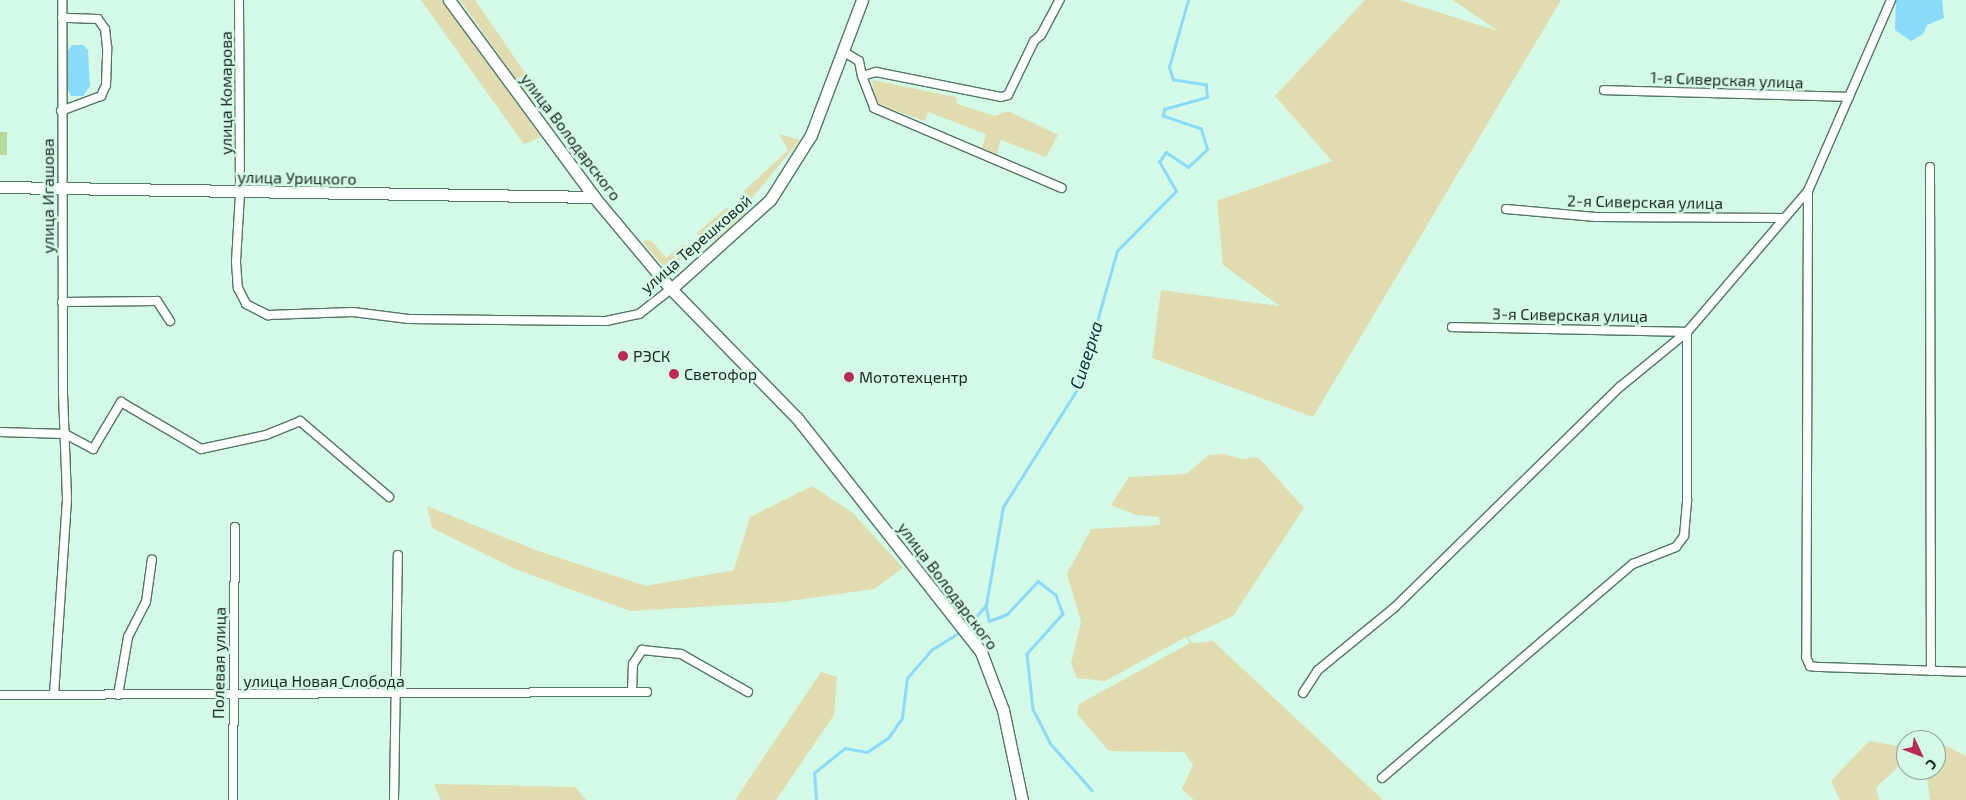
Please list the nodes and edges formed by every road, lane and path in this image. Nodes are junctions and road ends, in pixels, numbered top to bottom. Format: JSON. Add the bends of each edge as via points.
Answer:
{"nodes":[{"id":1,"x":62,"y":0,"type":"edge"},
{"id":2,"x":239,"y":0,"type":"edge"},
{"id":3,"x":449,"y":0,"type":"edge"},
{"id":4,"x":862,"y":0,"type":"edge"},
{"id":5,"x":1060,"y":0,"type":"edge"},
{"id":6,"x":1891,"y":0,"type":"edge"},
{"id":7,"x":62,"y":18,"type":"junction"},
{"id":8,"x":844,"y":52,"type":"junction"},
{"id":9,"x":862,"y":76,"type":"junction"},
{"id":10,"x":1604,"y":90,"type":"dead end"},
{"id":11,"x":1849,"y":97,"type":"junction"},
{"id":12,"x":61,"y":111,"type":"junction"},
{"id":13,"x":1930,"y":167,"type":"dead end"},
{"id":14,"x":0,"y":187,"type":"edge"},
{"id":15,"x":1062,"y":188,"type":"dead end"},
{"id":16,"x":62,"y":190,"type":"junction"},
{"id":17,"x":1808,"y":191,"type":"junction"},
{"id":18,"x":240,"y":194,"type":"junction"},
{"id":19,"x":594,"y":198,"type":"junction"},
{"id":20,"x":1506,"y":209,"type":"dead end"},
{"id":21,"x":1784,"y":218,"type":"junction"},
{"id":22,"x":671,"y":289,"type":"junction"},
{"id":23,"x":62,"y":302,"type":"junction"},
{"id":24,"x":246,"y":304,"type":"joint"},
{"id":25,"x":170,"y":321,"type":"dead end"},
{"id":26,"x":1452,"y":327,"type":"dead end"},
{"id":27,"x":1687,"y":332,"type":"junction"},
{"id":28,"x":0,"y":432,"type":"edge"},
{"id":29,"x":65,"y":434,"type":"junction"},
{"id":30,"x":389,"y":497,"type":"dead end"},
{"id":31,"x":235,"y":527,"type":"dead end"},
{"id":32,"x":398,"y":555,"type":"dead end"},
{"id":33,"x":152,"y":559,"type":"dead end"},
{"id":34,"x":1931,"y":671,"type":"junction"},
{"id":35,"x":1966,"y":672,"type":"edge"},
{"id":36,"x":632,"y":692,"type":"junction"},
{"id":37,"x":647,"y":692,"type":"dead end"},
{"id":38,"x":748,"y":692,"type":"dead end"},
{"id":39,"x":1303,"y":693,"type":"dead end"},
{"id":40,"x":118,"y":694,"type":"junction"},
{"id":41,"x":231,"y":694,"type":"junction"},
{"id":42,"x":396,"y":694,"type":"junction"},
{"id":43,"x":0,"y":695,"type":"edge"},
{"id":44,"x":54,"y":695,"type":"junction"},
{"id":45,"x":1382,"y":778,"type":"dead end"},
{"id":46,"x":233,"y":800,"type":"edge"},
{"id":47,"x":394,"y":800,"type":"edge"},
{"id":48,"x":1022,"y":800,"type":"edge"}],
"edges":[{"from":1,"to":7,"type":"street","name":"улица Игашова"},
{"from":2,"to":18,"type":"street","name":"улица Комарова"},
{"from":3,"to":19,"type":"main road","name":"улица Володарского"},
{"from":4,"to":8,"type":"main road","name":"улица Терешковой"},
{"from":5,"to":9,"type":"street","via":[[1041,35],[1034,41],[1008,95],[1001,97],[876,72]]},
{"from":6,"to":11,"type":"street"},
{"from":7,"to":12,"type":"street","name":"улица Игашова"},
{"from":7,"to":12,"type":"street","via":[[98,19],[105,28],[106,85],[101,96]]},
{"from":8,"to":9,"type":"street","via":[[859,61]]},
{"from":8,"to":22,"type":"main road","name":"улица Терешковой","via":[[811,135],[770,200]]},
{"from":9,"to":15,"type":"street","via":[[874,108]]},
{"from":10,"to":11,"type":"street","name":"1-я Сиверская улица"},
{"from":11,"to":17,"type":"street"},
{"from":12,"to":16,"type":"street","name":"улица Игашова"},
{"from":13,"to":34,"type":"street"},
{"from":14,"to":16,"type":"main road","name":"улица Урицкого"},
{"from":16,"to":18,"type":"main road","name":"улица Урицкого"},
{"from":16,"to":23,"type":"street","name":"улица Игашова"},
{"from":17,"to":21,"type":"street"},
{"from":17,"to":34,"type":"street","via":[[1806,657],[1810,666],[1817,667]]},
{"from":18,"to":19,"type":"main road","name":"улица Урицкого"},
{"from":18,"to":24,"type":"street","name":"улица Комарова","via":[[236,262],[238,288]]},
{"from":19,"to":22,"type":"main road","name":"улица Володарского"},
{"from":20,"to":21,"type":"street","name":"2-я Сиверская улица","via":[[1596,217]]},
{"from":21,"to":27,"type":"street"},
{"from":22,"to":24,"type":"street","name":"улица Терешковой","via":[[639,314],[606,322],[410,319],[353,312],[268,315]]},
{"from":22,"to":48,"type":"main road","name":"улица Володарского","via":[[797,418],[981,652],[1003,710]]},
{"from":23,"to":25,"type":"street","via":[[157,300]]},
{"from":23,"to":29,"type":"street","name":"улица Игашова"},
{"from":26,"to":27,"type":"street","name":"3-я Сиверская улица"},
{"from":27,"to":39,"type":"street","via":[[1621,386],[1395,607],[1318,670]]},
{"from":27,"to":45,"type":"street","via":[[1684,536],[1676,547],[1633,564]]},
{"from":28,"to":29,"type":"street"},
{"from":29,"to":30,"type":"street","via":[[93,449],[121,402],[201,449],[266,436],[300,421]]},
{"from":29,"to":44,"type":"street","name":"улица Игашова","via":[[67,498]]},
{"from":31,"to":41,"type":"street","name":"Полевая улица"},
{"from":32,"to":42,"type":"street"},
{"from":33,"to":40,"type":"street","via":[[146,602],[128,637]]},
{"from":34,"to":35,"type":"street"},
{"from":36,"to":37,"type":"street","name":"улица Новая Слобода"},
{"from":36,"to":38,"type":"street","via":[[632,664],[642,650],[681,654]]},
{"from":36,"to":42,"type":"street","name":"улица Новая Слобода"},
{"from":40,"to":41,"type":"street","name":"улица Новая Слобода"},
{"from":40,"to":44,"type":"street","name":"улица Новая Слобода"},
{"from":41,"to":42,"type":"street","name":"улица Новая Слобода"},
{"from":41,"to":46,"type":"street","name":"Полевая улица"},
{"from":42,"to":47,"type":"street"},
{"from":43,"to":44,"type":"street","name":"улица Новая Слобода"}]}
